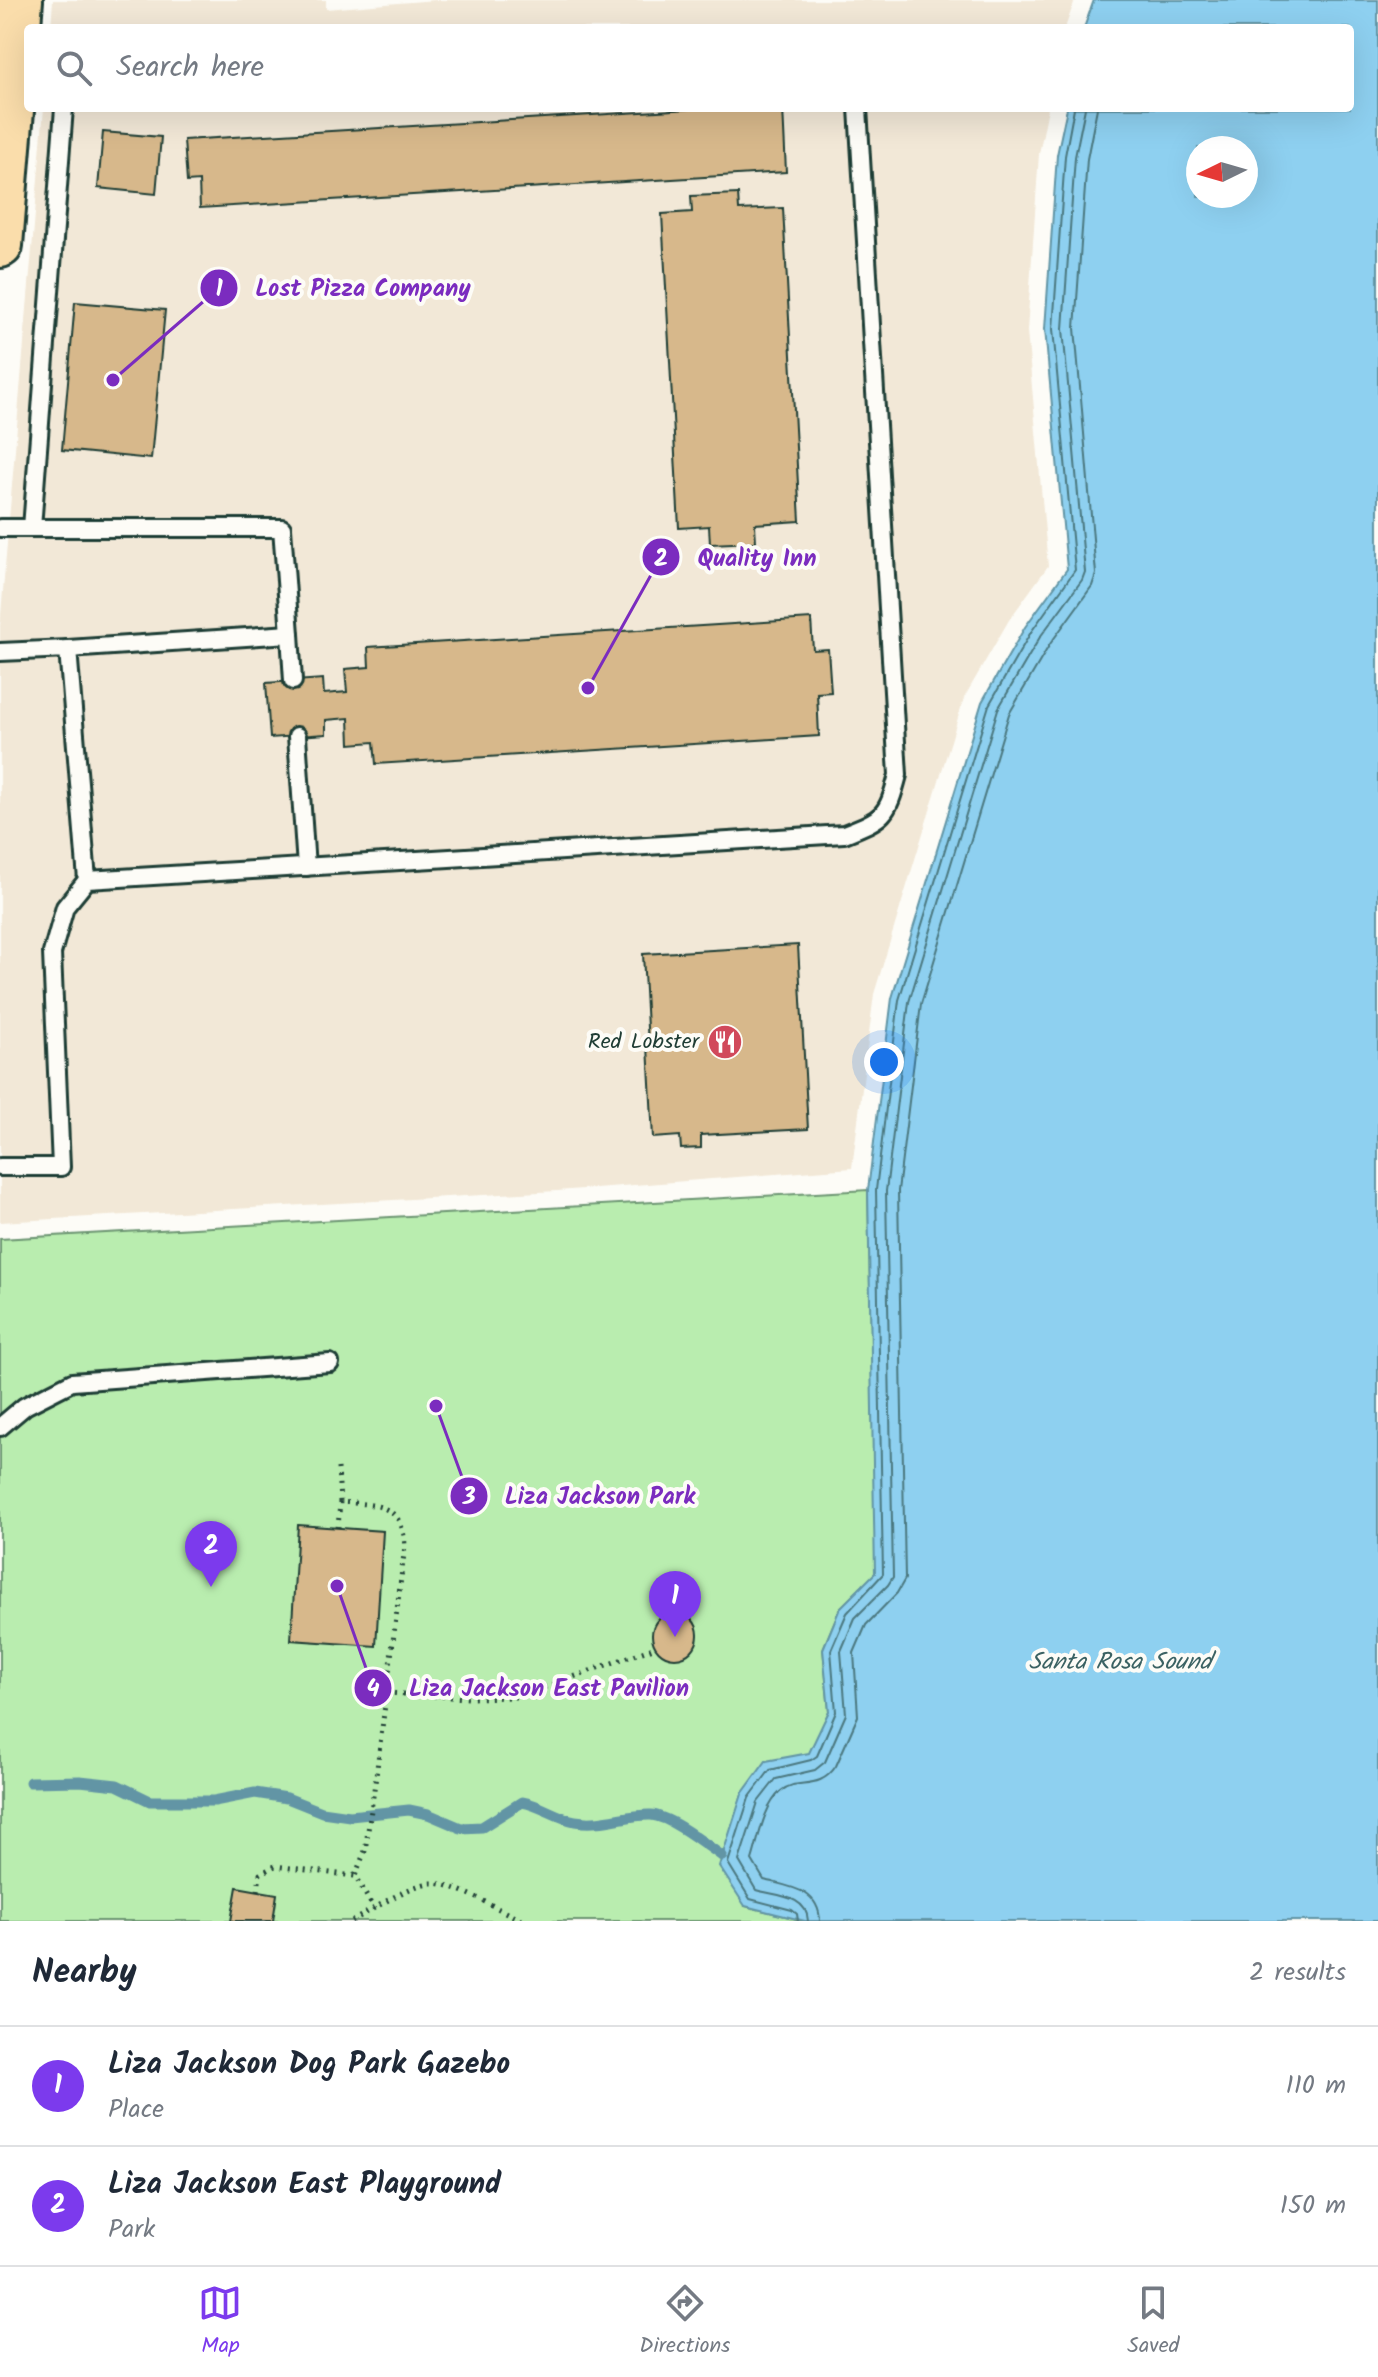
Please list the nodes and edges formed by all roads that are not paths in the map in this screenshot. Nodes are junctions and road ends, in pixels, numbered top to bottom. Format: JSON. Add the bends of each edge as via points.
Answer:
{"nodes":[{"id":1,"x":20,"y":0,"type":"edge"},
{"id":2,"x":20,"y":86,"type":"edge"},
{"id":3,"x":64,"y":112,"type":"edge"},
{"id":4,"x":858,"y":112,"type":"edge"},
{"id":5,"x":0,"y":245,"type":"edge"},
{"id":6,"x":0,"y":528,"type":"edge"},
{"id":7,"x":32,"y":528,"type":"junction"},
{"id":8,"x":290,"y":634,"type":"junction"},
{"id":9,"x":68,"y":649,"type":"junction"},
{"id":10,"x":0,"y":652,"type":"edge"},
{"id":11,"x":293,"y":681,"type":"dead end"},
{"id":12,"x":297,"y":736,"type":"dead end"},
{"id":13,"x":306,"y":867,"type":"junction"},
{"id":14,"x":87,"y":880,"type":"junction"},
{"id":15,"x":0,"y":1167,"type":"edge"},
{"id":16,"x":330,"y":1363,"type":"dead end"},
{"id":17,"x":0,"y":1427,"type":"edge"}],
"edges":[{"from":1,"to":2,"type":"highway"},
{"from":2,"to":5,"type":"highway"},
{"from":3,"to":7,"type":"lane"},
{"from":4,"to":13,"type":"lane","via":[[898,775],[890,804],[876,821],[844,834]]},
{"from":6,"to":7,"type":"lane"},
{"from":7,"to":8,"type":"lane","via":[[282,528]]},
{"from":8,"to":9,"type":"lane"},
{"from":8,"to":11,"type":"lane"},
{"from":9,"to":10,"type":"lane"},
{"from":9,"to":14,"type":"lane"},
{"from":12,"to":13,"type":"lane"},
{"from":13,"to":14,"type":"lane"},
{"from":14,"to":15,"type":"lane","via":[[65,907],[52,953],[61,1167]]},
{"from":16,"to":17,"type":"lane","via":[[72,1382],[25,1406]]}]}
